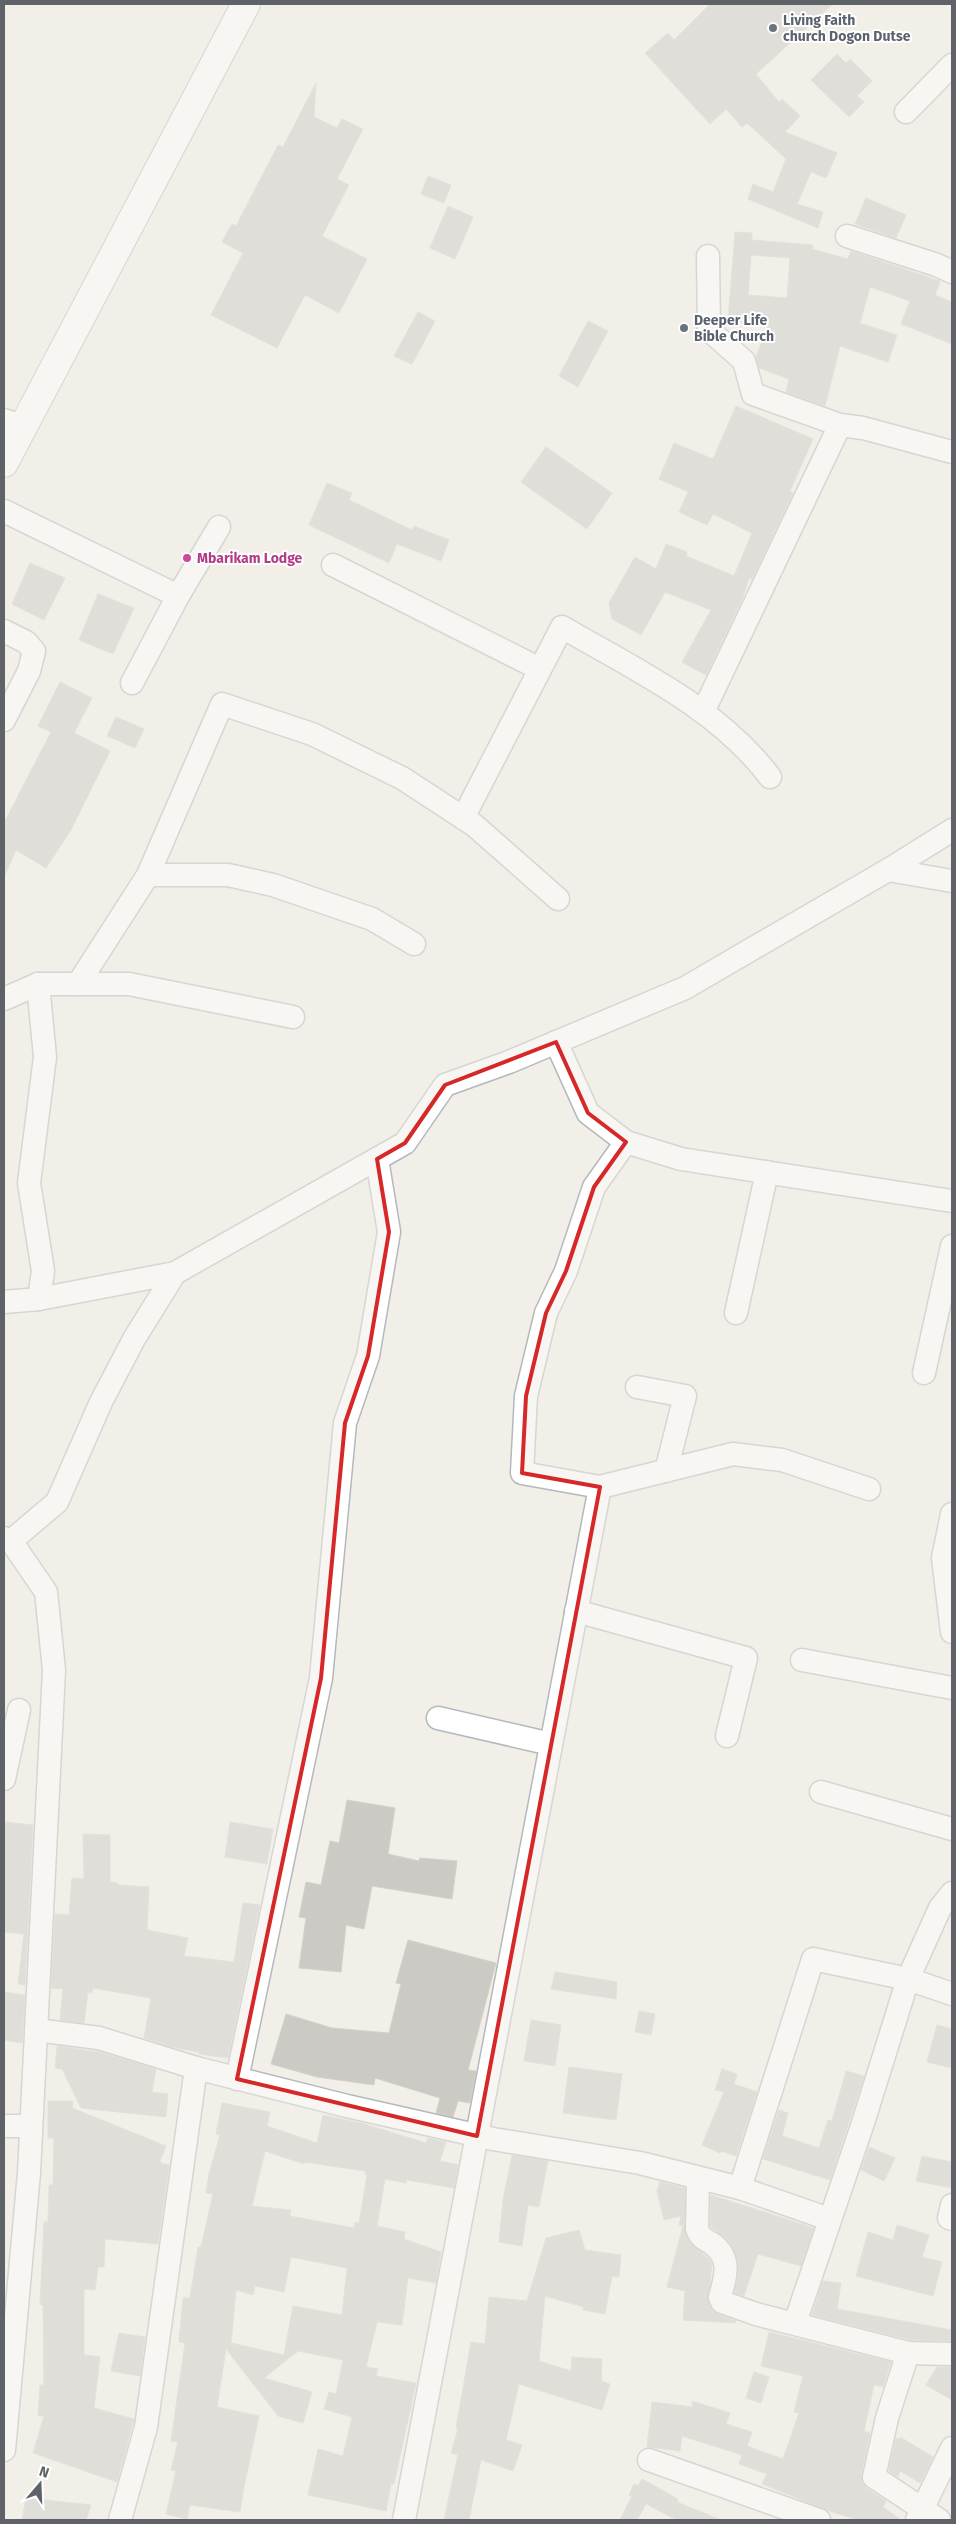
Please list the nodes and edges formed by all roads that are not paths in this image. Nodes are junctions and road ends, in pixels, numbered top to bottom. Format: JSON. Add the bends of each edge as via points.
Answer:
{"nodes":[{"id":1,"x":242,"y":5,"type":"edge"},
{"id":2,"x":952,"y":65,"type":"edge"},
{"id":3,"x":906,"y":112,"type":"dead end"},
{"id":4,"x":847,"y":236,"type":"dead end"},
{"id":5,"x":708,"y":256,"type":"dead end"},
{"id":6,"x":952,"y":272,"type":"edge"},
{"id":7,"x":13,"y":423,"type":"edge"},
{"id":8,"x":840,"y":425,"type":"junction"},
{"id":9,"x":952,"y":452,"type":"edge"},
{"id":10,"x":4,"y":463,"type":"edge"},
{"id":11,"x":4,"y":511,"type":"edge"},
{"id":12,"x":219,"y":527,"type":"dead end"},
{"id":13,"x":332,"y":565,"type":"dead end"},
{"id":14,"x":178,"y":596,"type":"junction"},
{"id":15,"x":4,"y":631,"type":"edge"},
{"id":16,"x":540,"y":669,"type":"junction"},
{"id":17,"x":132,"y":683,"type":"dead end"},
{"id":18,"x":703,"y":712,"type":"junction"},
{"id":19,"x":4,"y":720,"type":"edge"},
{"id":20,"x":770,"y":777,"type":"dead end"},
{"id":21,"x":463,"y":818,"type":"junction"},
{"id":22,"x":952,"y":830,"type":"edge"},
{"id":23,"x":888,"y":870,"type":"junction"},
{"id":24,"x":148,"y":874,"type":"junction"},
{"id":25,"x":952,"y":881,"type":"edge"},
{"id":26,"x":558,"y":899,"type":"dead end"},
{"id":27,"x":414,"y":944,"type":"dead end"},
{"id":28,"x":38,"y":984,"type":"junction"},
{"id":29,"x":78,"y":984,"type":"junction"},
{"id":30,"x":4,"y":999,"type":"edge"},
{"id":31,"x":293,"y":1017,"type":"dead end"},
{"id":32,"x":556,"y":1042,"type":"junction"},
{"id":33,"x":626,"y":1142,"type":"junction"},
{"id":34,"x":376,"y":1158,"type":"junction"},
{"id":35,"x":767,"y":1172,"type":"junction"},
{"id":36,"x":951,"y":1196,"type":"edge"},
{"id":37,"x":952,"y":1246,"type":"edge"},
{"id":38,"x":175,"y":1273,"type":"junction"},
{"id":39,"x":39,"y":1299,"type":"junction"},
{"id":40,"x":4,"y":1302,"type":"edge"},
{"id":41,"x":736,"y":1313,"type":"dead end"},
{"id":42,"x":924,"y":1373,"type":"dead end"},
{"id":43,"x":637,"y":1388,"type":"dead end"},
{"id":44,"x":666,"y":1471,"type":"junction"},
{"id":45,"x":600,"y":1487,"type":"junction"},
{"id":46,"x":869,"y":1489,"type":"dead end"},
{"id":47,"x":952,"y":1514,"type":"edge"},
{"id":48,"x":8,"y":1539,"type":"edge"},
{"id":49,"x":576,"y":1611,"type":"junction"},
{"id":50,"x":952,"y":1632,"type":"edge"},
{"id":51,"x":802,"y":1660,"type":"dead end"},
{"id":52,"x":952,"y":1688,"type":"edge"},
{"id":53,"x":19,"y":1710,"type":"dead end"},
{"id":54,"x":438,"y":1718,"type":"dead end"},
{"id":55,"x":727,"y":1736,"type":"dead end"},
{"id":56,"x":551,"y":1744,"type":"junction"},
{"id":57,"x":4,"y":1779,"type":"edge"},
{"id":58,"x":820,"y":1792,"type":"dead end"},
{"id":59,"x":952,"y":1829,"type":"edge"},
{"id":60,"x":952,"y":1893,"type":"edge"},
{"id":61,"x":908,"y":1979,"type":"junction"},
{"id":62,"x":952,"y":1994,"type":"edge"},
{"id":63,"x":36,"y":2030,"type":"junction"},
{"id":64,"x":196,"y":2068,"type":"junction"},
{"id":65,"x":237,"y":2079,"type":"junction"},
{"id":66,"x":4,"y":2126,"type":"edge"},
{"id":67,"x":31,"y":2126,"type":"junction"},
{"id":68,"x":477,"y":2136,"type":"junction"},
{"id":69,"x":698,"y":2178,"type":"junction"},
{"id":70,"x":740,"y":2188,"type":"junction"},
{"id":71,"x":952,"y":2205,"type":"edge"},
{"id":72,"x":829,"y":2219,"type":"junction"},
{"id":73,"x":952,"y":2219,"type":"edge"},
{"id":74,"x":795,"y":2323,"type":"junction"},
{"id":75,"x":908,"y":2353,"type":"junction"},
{"id":76,"x":952,"y":2354,"type":"edge"},
{"id":77,"x":952,"y":2448,"type":"edge"},
{"id":78,"x":4,"y":2450,"type":"edge"},
{"id":79,"x":649,"y":2460,"type":"dead end"},
{"id":80,"x":927,"y":2516,"type":"edge"},
{"id":81,"x":120,"y":2520,"type":"edge"},
{"id":82,"x":404,"y":2520,"type":"edge"},
{"id":83,"x":819,"y":2520,"type":"edge"}],
"edges":[{"from":1,"to":7,"type":"street"},
{"from":2,"to":3,"type":"street"},
{"from":4,"to":6,"type":"street"},
{"from":5,"to":8,"type":"street","via":[[709,330],[744,361],[753,394]]},
{"from":7,"to":10,"type":"street"},
{"from":8,"to":9,"type":"street","via":[[864,428]]},
{"from":8,"to":18,"type":"street"},
{"from":11,"to":14,"type":"street"},
{"from":12,"to":14,"type":"street"},
{"from":13,"to":16,"type":"street"},
{"from":14,"to":17,"type":"street"},
{"from":15,"to":19,"type":"street","via":[[26,642],[34,652],[29,671]]},
{"from":16,"to":18,"type":"street","via":[[562,627],[692,702]]},
{"from":16,"to":21,"type":"street"},
{"from":18,"to":20,"type":"street","via":[[754,756]]},
{"from":21,"to":24,"type":"street","via":[[402,778],[312,734],[222,704]]},
{"from":21,"to":26,"type":"street"},
{"from":22,"to":23,"type":"street"},
{"from":23,"to":25,"type":"street"},
{"from":23,"to":32,"type":"street","via":[[686,988]]},
{"from":24,"to":27,"type":"street","via":[[228,875],[273,886],[372,919]]},
{"from":24,"to":29,"type":"street"},
{"from":28,"to":29,"type":"street"},
{"from":28,"to":30,"type":"street"},
{"from":28,"to":39,"type":"street","via":[[45,1057],[29,1183],[43,1271]]},
{"from":29,"to":31,"type":"street","via":[[129,984]]},
{"from":32,"to":33,"type":"street","via":[[588,1113]]},
{"from":32,"to":34,"type":"street","via":[[445,1084],[405,1143]]},
{"from":33,"to":35,"type":"street","via":[[682,1159]]},
{"from":33,"to":45,"type":"street","via":[[594,1186],[566,1271],[546,1314],[526,1396],[522,1473]]},
{"from":34,"to":38,"type":"street"},
{"from":34,"to":65,"type":"street","via":[[389,1232],[368,1356],[345,1423],[322,1678]]},
{"from":35,"to":36,"type":"street"},
{"from":35,"to":41,"type":"street"},
{"from":37,"to":42,"type":"street"},
{"from":38,"to":39,"type":"street"},
{"from":38,"to":48,"type":"street","via":[[134,1339],[101,1402],[57,1502]]},
{"from":39,"to":40,"type":"street"},
{"from":43,"to":44,"type":"street","via":[[685,1396]]},
{"from":44,"to":45,"type":"street"},
{"from":44,"to":46,"type":"street","via":[[733,1454],[782,1460]]},
{"from":45,"to":49,"type":"street"},
{"from":47,"to":50,"type":"street","via":[[943,1558]]},
{"from":48,"to":63,"type":"street","via":[[46,1592],[54,1670]]},
{"from":49,"to":55,"type":"street","via":[[746,1658]]},
{"from":49,"to":56,"type":"street"},
{"from":51,"to":52,"type":"street"},
{"from":53,"to":57,"type":"street"},
{"from":54,"to":56,"type":"street"},
{"from":56,"to":68,"type":"street"},
{"from":58,"to":59,"type":"street"},
{"from":60,"to":61,"type":"street","via":[[940,1908]]},
{"from":61,"to":62,"type":"street"},
{"from":61,"to":70,"type":"street","via":[[813,1958]]},
{"from":61,"to":72,"type":"street"},
{"from":63,"to":64,"type":"street","via":[[99,2038]]},
{"from":63,"to":67,"type":"street"},
{"from":64,"to":65,"type":"street"},
{"from":64,"to":81,"type":"street","via":[[146,2427]]},
{"from":65,"to":68,"type":"street"},
{"from":66,"to":67,"type":"street"},
{"from":67,"to":78,"type":"street"},
{"from":68,"to":69,"type":"street","via":[[640,2164]]},
{"from":68,"to":82,"type":"street"},
{"from":69,"to":70,"type":"street"},
{"from":69,"to":74,"type":"street","via":[[699,2236],[723,2254],[726,2266],[721,2300],[756,2314]]},
{"from":70,"to":72,"type":"street"},
{"from":71,"to":73,"type":"street","via":[[949,2218]]},
{"from":72,"to":74,"type":"street"},
{"from":74,"to":75,"type":"street"},
{"from":75,"to":76,"type":"street"},
{"from":75,"to":80,"type":"street","via":[[886,2418],[874,2477]]},
{"from":77,"to":80,"type":"street"},
{"from":79,"to":83,"type":"street"}]}
